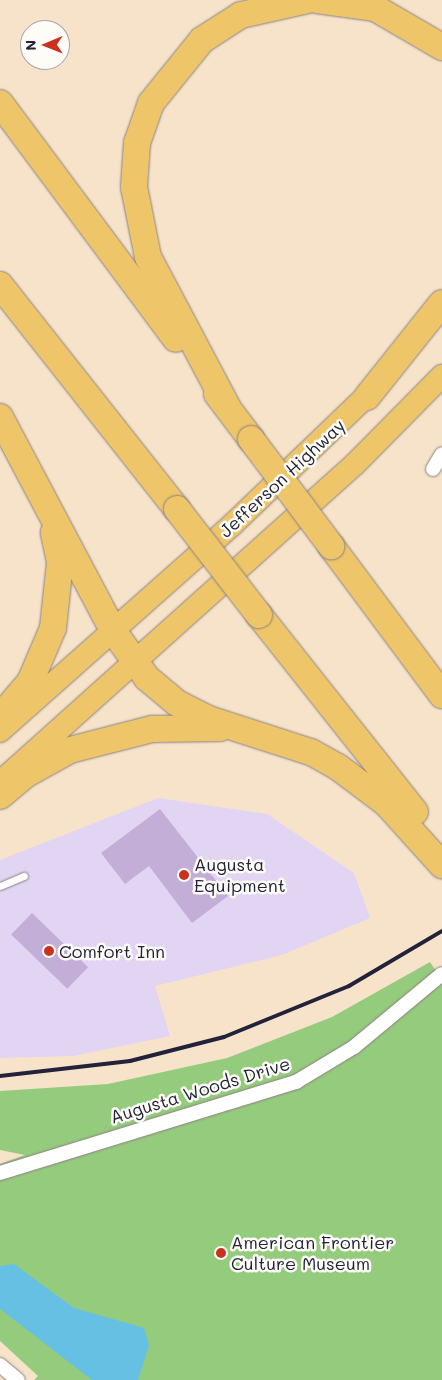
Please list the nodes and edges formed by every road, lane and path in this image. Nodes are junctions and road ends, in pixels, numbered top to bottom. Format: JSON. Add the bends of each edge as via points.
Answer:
{"nodes":[{"id":1,"x":308,"y":0,"type":"edge"},
{"id":2,"x":317,"y":0,"type":"edge"},
{"id":3,"x":440,"y":47,"type":"edge"},
{"id":4,"x":0,"y":103,"type":"edge"},
{"id":5,"x":0,"y":285,"type":"edge"},
{"id":6,"x":442,"y":303,"type":"edge"},
{"id":7,"x":442,"y":316,"type":"edge"},
{"id":8,"x":442,"y":376,"type":"edge"},
{"id":9,"x":367,"y":397,"type":"junction"},
{"id":10,"x":228,"y":408,"type":"junction"},
{"id":11,"x":0,"y":417,"type":"edge"},
{"id":12,"x":442,"y":454,"type":"edge"},
{"id":13,"x":433,"y":469,"type":"dead end"},
{"id":14,"x":44,"y":501,"type":"junction"},
{"id":15,"x":114,"y":632,"type":"junction"},
{"id":16,"x":134,"y":665,"type":"junction"},
{"id":17,"x":442,"y":695,"type":"edge"},
{"id":18,"x":0,"y":717,"type":"edge"},
{"id":19,"x":230,"y":728,"type":"junction"},
{"id":20,"x":0,"y":731,"type":"edge"},
{"id":21,"x":0,"y":783,"type":"edge"},
{"id":22,"x":0,"y":796,"type":"edge"},
{"id":23,"x":442,"y":847,"type":"edge"},
{"id":24,"x":442,"y":865,"type":"edge"},
{"id":25,"x":24,"y":876,"type":"dead end"},
{"id":26,"x":0,"y":886,"type":"edge"},
{"id":27,"x":442,"y":974,"type":"edge"},
{"id":28,"x":0,"y":1173,"type":"edge"},
{"id":29,"x":0,"y":1365,"type":"edge"},
{"id":30,"x":18,"y":1380,"type":"edge"}],
"edges":[{"from":1,"to":10,"type":"highway","via":[[240,15],[202,40],[151,103],[137,143],[134,187],[148,257]]},
{"from":2,"to":3,"type":"highway","via":[[374,8]]},
{"from":4,"to":10,"type":"highway"},
{"from":5,"to":23,"type":"highway","bridge":true},
{"from":6,"to":9,"type":"highway"},
{"from":7,"to":9,"type":"main road","name":"Jefferson Highway"},
{"from":8,"to":16,"type":"main road","via":[[355,464]]},
{"from":9,"to":15,"type":"main road","name":"Jefferson Highway"},
{"from":10,"to":17,"type":"highway","bridge":true},
{"from":11,"to":14,"type":"highway"},
{"from":12,"to":13,"type":"street"},
{"from":14,"to":15,"type":"highway"},
{"from":14,"to":18,"type":"highway","via":[[60,562],[53,628],[30,682]]},
{"from":15,"to":16,"type":"highway"},
{"from":15,"to":20,"type":"main road","name":"Jefferson Highway"},
{"from":16,"to":19,"type":"highway","via":[[177,703]]},
{"from":16,"to":21,"type":"main road"},
{"from":19,"to":22,"type":"highway","via":[[152,729],[115,736],[70,750],[25,775]]},
{"from":19,"to":24,"type":"highway","via":[[280,740],[338,767],[386,803]]},
{"from":25,"to":26,"type":"lane"},
{"from":27,"to":28,"type":"street","name":"Augusta Woods Drive","via":[[354,1047],[296,1082]]},
{"from":29,"to":30,"type":"street"}]}
